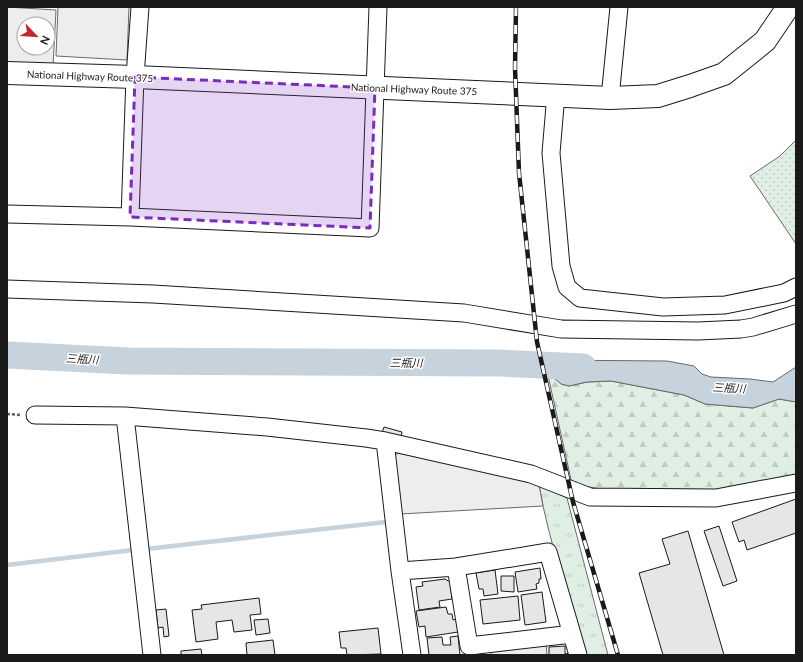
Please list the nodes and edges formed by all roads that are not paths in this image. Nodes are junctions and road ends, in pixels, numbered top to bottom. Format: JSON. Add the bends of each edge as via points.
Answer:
{"nodes":[{"id":1,"x":140,"y":7,"type":"edge"},
{"id":2,"x":378,"y":7,"type":"edge"},
{"id":3,"x":618,"y":7,"type":"edge"},
{"id":4,"x":788,"y":7,"type":"edge"},
{"id":5,"x":7,"y":73,"type":"edge"},
{"id":6,"x":135,"y":77,"type":"junction"},
{"id":7,"x":375,"y":88,"type":"junction"},
{"id":8,"x":556,"y":94,"type":"junction"},
{"id":9,"x":610,"y":98,"type":"junction"},
{"id":10,"x":7,"y":214,"type":"edge"},
{"id":11,"x":130,"y":217,"type":"junction"},
{"id":12,"x":796,"y":287,"type":"edge"},
{"id":13,"x":7,"y":289,"type":"edge"},
{"id":14,"x":796,"y":314,"type":"edge"},
{"id":15,"x":35,"y":415,"type":"dead end"},
{"id":16,"x":125,"y":416,"type":"junction"},
{"id":17,"x":385,"y":441,"type":"junction"},
{"id":18,"x":796,"y":482,"type":"edge"},
{"id":19,"x":456,"y":567,"type":"junction"},
{"id":20,"x":400,"y":572,"type":"junction"},
{"id":21,"x":572,"y":634,"type":"junction"},
{"id":22,"x":152,"y":655,"type":"edge"},
{"id":23,"x":412,"y":655,"type":"edge"},
{"id":24,"x":578,"y":655,"type":"edge"}],
"edges":[{"from":1,"to":6,"type":"street"},
{"from":2,"to":7,"type":"street"},
{"from":3,"to":9,"type":"street"},
{"from":4,"to":9,"type":"highway","name":"National Highway Route 375","via":[[765,41],[724,74],[658,96]]},
{"from":5,"to":6,"type":"highway","name":"National Highway Route 375"},
{"from":6,"to":7,"type":"highway","name":"National Highway Route 375"},
{"from":6,"to":11,"type":"street"},
{"from":7,"to":8,"type":"highway","name":"National Highway Route 375"},
{"from":7,"to":11,"type":"street","via":[[370,228]]},
{"from":8,"to":9,"type":"highway","name":"National Highway Route 375"},
{"from":8,"to":12,"type":"street","via":[[551,153],[561,266],[567,287],[580,298],[663,308],[726,305],[784,293]]},
{"from":10,"to":11,"type":"street"},
{"from":13,"to":14,"type":"street","via":[[153,294],[464,314],[560,329],[741,329]]},
{"from":15,"to":16,"type":"street"},
{"from":16,"to":17,"type":"street","via":[[266,427]]},
{"from":16,"to":22,"type":"street"},
{"from":17,"to":18,"type":"street","via":[[531,474],[590,496],[716,498]]},
{"from":17,"to":20,"type":"street"},
{"from":19,"to":20,"type":"street"},
{"from":19,"to":21,"type":"street","via":[[548,552]]},
{"from":19,"to":21,"type":"street","via":[[469,646]]},
{"from":20,"to":23,"type":"street"},
{"from":21,"to":24,"type":"street"}]}
